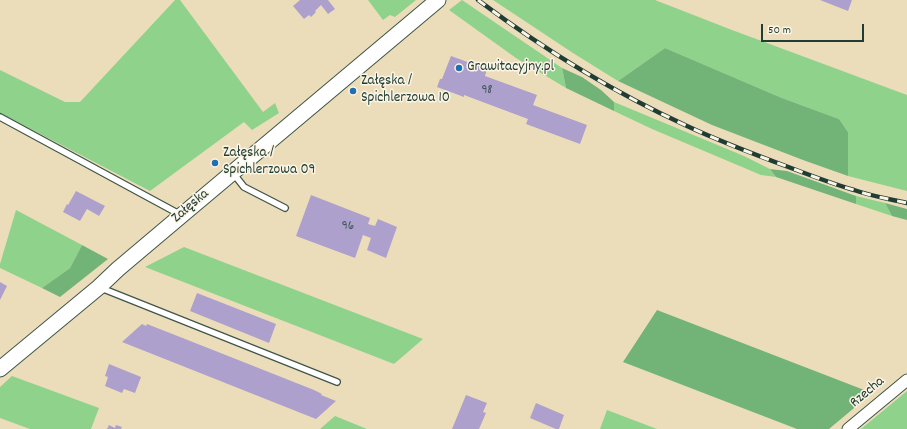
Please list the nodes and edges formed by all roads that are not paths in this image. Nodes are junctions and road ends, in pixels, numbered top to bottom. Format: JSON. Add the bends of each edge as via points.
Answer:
{"nodes":[{"id":1,"x":438,"y":0,"type":"edge"},
{"id":2,"x":0,"y":117,"type":"edge"},
{"id":3,"x":232,"y":172,"type":"junction"},
{"id":4,"x":285,"y":208,"type":"dead end"},
{"id":5,"x":182,"y":215,"type":"junction"},
{"id":6,"x":98,"y":287,"type":"junction"},
{"id":7,"x":0,"y":369,"type":"edge"},
{"id":8,"x":907,"y":380,"type":"edge"},
{"id":9,"x":337,"y":382,"type":"dead end"},
{"id":10,"x":848,"y":429,"type":"edge"}],
"edges":[{"from":1,"to":3,"type":"street","name":"Załęska"},
{"from":2,"to":5,"type":"lane"},
{"from":3,"to":4,"type":"lane","via":[[244,187]]},
{"from":3,"to":5,"type":"street","name":"Załęska"},
{"from":5,"to":6,"type":"street","name":"Załęska"},
{"from":6,"to":7,"type":"street","name":"Załęska"},
{"from":6,"to":9,"type":"lane"},
{"from":8,"to":10,"type":"street","name":"Rzecha"}]}
